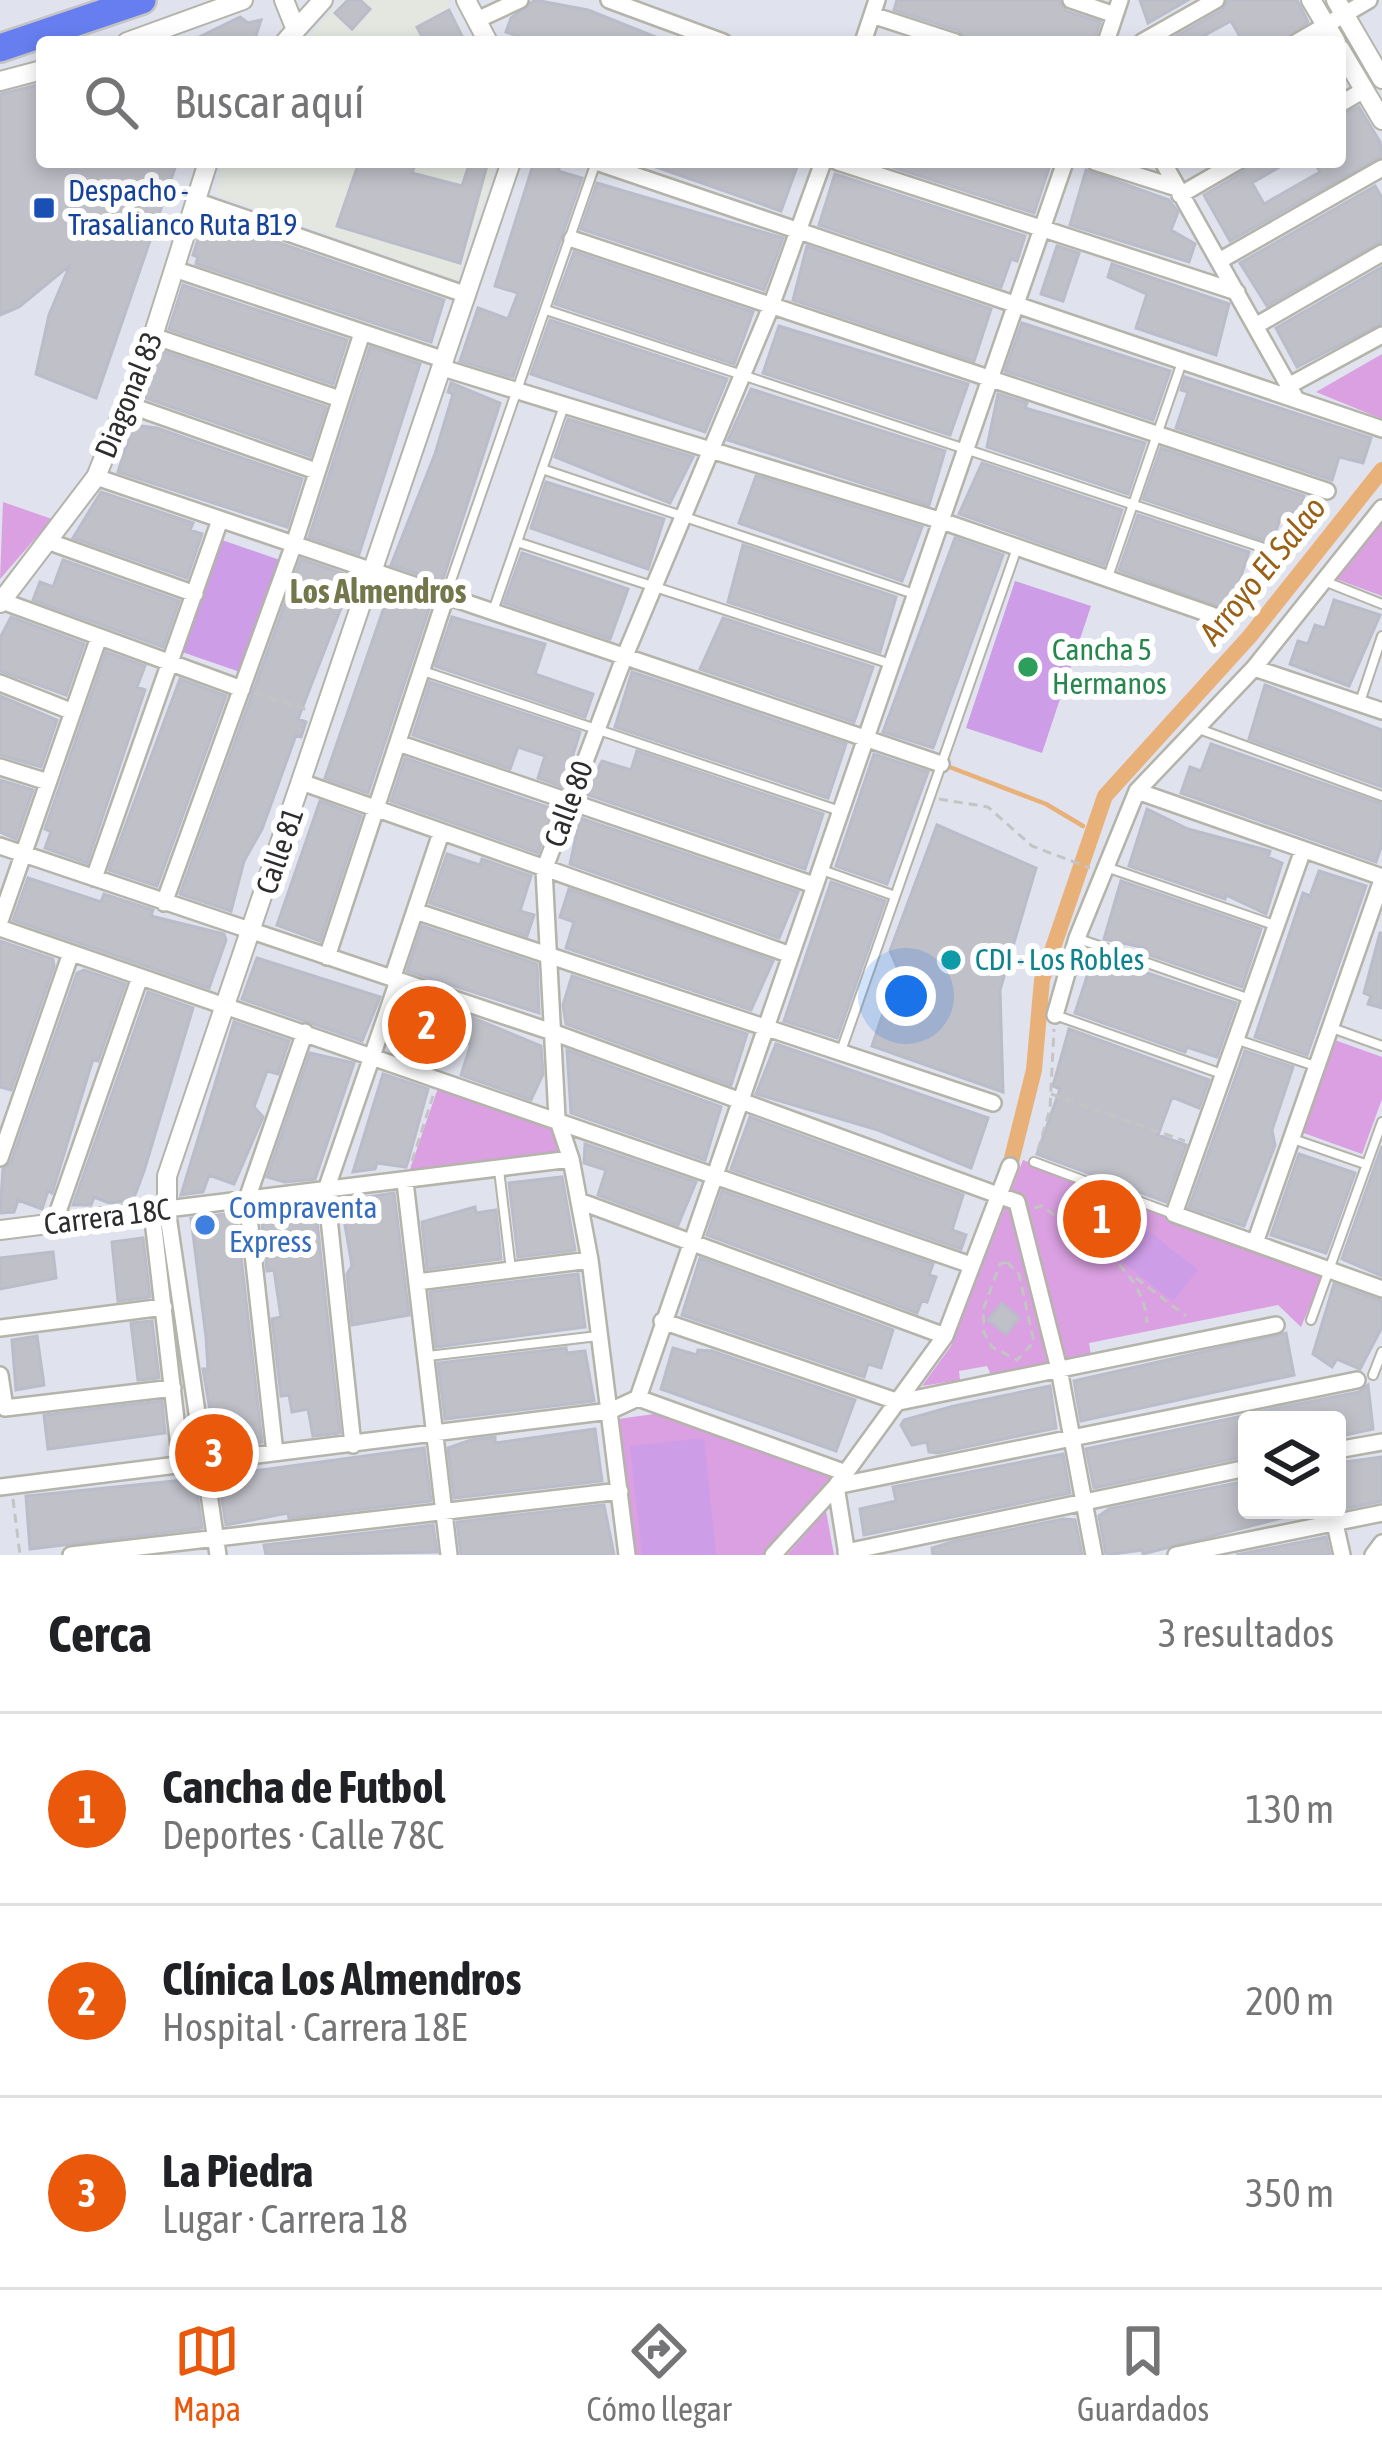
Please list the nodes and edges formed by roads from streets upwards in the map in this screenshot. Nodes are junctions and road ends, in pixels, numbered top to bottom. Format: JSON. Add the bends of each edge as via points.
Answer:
{"nodes":[{"id":1,"x":142,"y":0,"type":"edge"},
{"id":2,"x":243,"y":0,"type":"edge"},
{"id":3,"x":284,"y":0,"type":"edge"},
{"id":4,"x":323,"y":0,"type":"edge"},
{"id":5,"x":466,"y":0,"type":"edge"},
{"id":6,"x":520,"y":0,"type":"edge"},
{"id":7,"x":609,"y":0,"type":"edge"},
{"id":8,"x":1071,"y":0,"type":"edge"},
{"id":9,"x":1216,"y":0,"type":"edge"},
{"id":10,"x":1311,"y":0,"type":"edge"},
{"id":11,"x":1369,"y":0,"type":"edge"},
{"id":12,"x":875,"y":7,"type":"edge"},
{"id":13,"x":1340,"y":7,"type":"edge"},
{"id":14,"x":1117,"y":8,"type":"edge"},
{"id":15,"x":477,"y":20,"type":"junction"},
{"id":16,"x":144,"y":36,"type":"edge"},
{"id":17,"x":291,"y":36,"type":"edge"},
{"id":18,"x":485,"y":36,"type":"edge"},
{"id":19,"x":686,"y":36,"type":"edge"},
{"id":20,"x":865,"y":36,"type":"edge"},
{"id":21,"x":941,"y":36,"type":"edge"},
{"id":22,"x":1153,"y":36,"type":"edge"},
{"id":23,"x":1332,"y":36,"type":"edge"},
{"id":24,"x":0,"y":48,"type":"edge"},
{"id":25,"x":1346,"y":59,"type":"edge"},
{"id":26,"x":36,"y":72,"type":"edge"},
{"id":27,"x":1382,"y":79,"type":"edge"},
{"id":28,"x":0,"y":81,"type":"edge"},
{"id":29,"x":1364,"y":90,"type":"junction"},
{"id":30,"x":1346,"y":100,"type":"edge"},
{"id":31,"x":1382,"y":120,"type":"edge"},
{"id":32,"x":206,"y":168,"type":"edge"},
{"id":33,"x":510,"y":168,"type":"edge"},
{"id":34,"x":613,"y":168,"type":"edge"},
{"id":35,"x":822,"y":168,"type":"edge"},
{"id":36,"x":857,"y":168,"type":"edge"},
{"id":37,"x":1063,"y":168,"type":"edge"},
{"id":38,"x":1113,"y":168,"type":"edge"},
{"id":39,"x":1166,"y":168,"type":"edge"},
{"id":40,"x":1225,"y":168,"type":"edge"},
{"id":41,"x":1382,"y":168,"type":"edge"},
{"id":42,"x":1179,"y":191,"type":"junction"},
{"id":43,"x":196,"y":201,"type":"junction"},
{"id":44,"x":1043,"y":226,"type":"junction"},
{"id":45,"x":800,"y":232,"type":"junction"},
{"id":46,"x":572,"y":239,"type":"road end"},
{"id":47,"x":1382,"y":253,"type":"edge"},
{"id":48,"x":1219,"y":261,"type":"junction"},
{"id":49,"x":174,"y":269,"type":"junction"},
{"id":50,"x":1237,"y":292,"type":"junction"},
{"id":51,"x":467,"y":295,"type":"junction"},
{"id":52,"x":1017,"y":304,"type":"junction"},
{"id":53,"x":770,"y":309,"type":"junction"},
{"id":54,"x":1257,"y":326,"type":"junction"},
{"id":55,"x":362,"y":333,"type":"junction"},
{"id":56,"x":1382,"y":335,"type":"edge"},
{"id":57,"x":153,"y":336,"type":"junction"},
{"id":58,"x":444,"y":364,"type":"junction"},
{"id":59,"x":988,"y":377,"type":"junction"},
{"id":60,"x":1293,"y":392,"type":"junction"},
{"id":61,"x":340,"y":399,"type":"junction"},
{"id":62,"x":129,"y":406,"type":"junction"},
{"id":63,"x":1382,"y":429,"type":"edge"},
{"id":64,"x":710,"y":450,"type":"junction"},
{"id":65,"x":316,"y":471,"type":"junction"},
{"id":66,"x":96,"y":477,"type":"junction"},
{"id":67,"x":1327,"y":491,"type":"dead end"},
{"id":68,"x":1382,"y":508,"type":"edge"},
{"id":69,"x":220,"y":520,"type":"junction"},
{"id":70,"x":939,"y":520,"type":"junction"},
{"id":71,"x":47,"y":541,"type":"junction"},
{"id":72,"x":294,"y":544,"type":"junction"},
{"id":73,"x":32,"y":560,"type":"junction"},
{"id":74,"x":376,"y":572,"type":"junction"},
{"id":75,"x":0,"y":589,"type":"edge"},
{"id":76,"x":195,"y":594,"type":"junction"},
{"id":77,"x":446,"y":596,"type":"junction"},
{"id":78,"x":1,"y":602,"type":"edge"},
{"id":79,"x":1212,"y":615,"type":"dead end"},
{"id":80,"x":99,"y":637,"type":"junction"},
{"id":81,"x":624,"y":658,"type":"junction"},
{"id":82,"x":173,"y":664,"type":"junction"},
{"id":83,"x":1254,"y":668,"type":"junction"},
{"id":84,"x":0,"y":683,"type":"edge"},
{"id":85,"x":242,"y":689,"type":"junction"},
{"id":86,"x":1382,"y":711,"type":"edge"},
{"id":87,"x":73,"y":712,"type":"junction"},
{"id":88,"x":865,"y":739,"type":"junction"},
{"id":89,"x":398,"y":742,"type":"junction"},
{"id":90,"x":941,"y":764,"type":"road end"},
{"id":91,"x":0,"y":767,"type":"edge"},
{"id":92,"x":48,"y":782,"type":"junction"},
{"id":93,"x":304,"y":783,"type":"junction"},
{"id":94,"x":1137,"y":790,"type":"junction"},
{"id":95,"x":568,"y":801,"type":"junction"},
{"id":96,"x":376,"y":810,"type":"junction"},
{"id":97,"x":441,"y":833,"type":"junction"},
{"id":98,"x":0,"y":846,"type":"edge"},
{"id":99,"x":1303,"y":850,"type":"junction"},
{"id":100,"x":23,"y":854,"type":"junction"},
{"id":101,"x":544,"y":870,"type":"junction"},
{"id":102,"x":94,"y":878,"type":"junction"},
{"id":103,"x":818,"y":878,"type":"junction"},
{"id":104,"x":1382,"y":879,"type":"edge"},
{"id":105,"x":164,"y":903,"type":"junction"},
{"id":106,"x":415,"y":911,"type":"junction"},
{"id":107,"x":0,"y":925,"type":"edge"},
{"id":108,"x":252,"y":932,"type":"junction"},
{"id":109,"x":71,"y":953,"type":"junction"},
{"id":110,"x":788,"y":954,"type":"junction"},
{"id":111,"x":549,"y":955,"type":"junction"},
{"id":112,"x":327,"y":957,"type":"junction"},
{"id":113,"x":140,"y":977,"type":"junction"},
{"id":114,"x":395,"y":980,"type":"junction"},
{"id":115,"x":227,"y":1006,"type":"junction"},
{"id":116,"x":1055,"y":1015,"type":"road end"},
{"id":117,"x":763,"y":1024,"type":"junction"},
{"id":118,"x":304,"y":1032,"type":"junction"},
{"id":119,"x":555,"y":1034,"type":"junction"},
{"id":120,"x":374,"y":1054,"type":"junction"},
{"id":121,"x":737,"y":1098,"type":"junction"},
{"id":122,"x":993,"y":1103,"type":"dead end"},
{"id":123,"x":557,"y":1118,"type":"junction"},
{"id":124,"x":3,"y":1140,"type":"edge"},
{"id":125,"x":572,"y":1159,"type":"junction"},
{"id":126,"x":1010,"y":1166,"type":"dead end"},
{"id":127,"x":713,"y":1171,"type":"junction"},
{"id":128,"x":405,"y":1181,"type":"junction"},
{"id":129,"x":326,"y":1190,"type":"junction"},
{"id":130,"x":999,"y":1194,"type":"junction"},
{"id":131,"x":247,"y":1198,"type":"junction"},
{"id":132,"x":579,"y":1201,"type":"junction"},
{"id":133,"x":159,"y":1210,"type":"junction"},
{"id":134,"x":54,"y":1223,"type":"junction"},
{"id":135,"x":0,"y":1230,"type":"edge"},
{"id":136,"x":689,"y":1243,"type":"junction"},
{"id":137,"x":1255,"y":1243,"type":"junction"},
{"id":138,"x":590,"y":1260,"type":"junction"},
{"id":139,"x":971,"y":1265,"type":"junction"},
{"id":140,"x":417,"y":1282,"type":"junction"},
{"id":141,"x":1382,"y":1289,"type":"edge"},
{"id":142,"x":164,"y":1307,"type":"junction"},
{"id":143,"x":662,"y":1321,"type":"junction"},
{"id":144,"x":1276,"y":1325,"type":"dead end"},
{"id":145,"x":0,"y":1328,"type":"edge"},
{"id":146,"x":945,"y":1336,"type":"junction"},
{"id":147,"x":1059,"y":1369,"type":"junction"},
{"id":148,"x":0,"y":1376,"type":"edge"},
{"id":149,"x":1365,"y":1378,"type":"road end"},
{"id":150,"x":173,"y":1388,"type":"junction"},
{"id":151,"x":638,"y":1397,"type":"junction"},
{"id":152,"x":899,"y":1402,"type":"junction"},
{"id":153,"x":610,"y":1411,"type":"junction"},
{"id":154,"x":434,"y":1435,"type":"junction"},
{"id":155,"x":1071,"y":1437,"type":"junction"},
{"id":156,"x":1382,"y":1442,"type":"edge"},
{"id":157,"x":353,"y":1445,"type":"junction"},
{"id":158,"x":1346,"y":1448,"type":"edge"},
{"id":159,"x":275,"y":1453,"type":"junction"},
{"id":160,"x":205,"y":1461,"type":"junction"},
{"id":161,"x":181,"y":1464,"type":"junction"},
{"id":162,"x":1238,"y":1470,"type":"edge"},
{"id":163,"x":841,"y":1479,"type":"junction"},
{"id":164,"x":6,"y":1486,"type":"edge"},
{"id":165,"x":620,"y":1491,"type":"junction"},
{"id":166,"x":1084,"y":1502,"type":"junction"},
{"id":167,"x":442,"y":1513,"type":"junction"},
{"id":168,"x":1382,"y":1513,"type":"edge"},
{"id":169,"x":1346,"y":1515,"type":"edge"},
{"id":170,"x":1321,"y":1519,"type":"edge"},
{"id":171,"x":1334,"y":1519,"type":"edge"},
{"id":172,"x":216,"y":1537,"type":"junction"},
{"id":173,"x":1382,"y":1543,"type":"edge"},
{"id":174,"x":847,"y":1553,"type":"edge"},
{"id":175,"x":71,"y":1555,"type":"edge"},
{"id":176,"x":218,"y":1555,"type":"edge"},
{"id":177,"x":448,"y":1555,"type":"edge"},
{"id":178,"x":627,"y":1555,"type":"edge"},
{"id":179,"x":773,"y":1555,"type":"edge"},
{"id":180,"x":1094,"y":1555,"type":"edge"},
{"id":181,"x":1176,"y":1555,"type":"edge"},
{"id":182,"x":1342,"y":1555,"type":"edge"},
{"id":183,"x":1373,"y":1555,"type":"edge"}],
"edges":[{"from":1,"to":24,"type":"highway"},
{"from":2,"to":16,"type":"street"},
{"from":3,"to":17,"type":"street"},
{"from":4,"to":17,"type":"street"},
{"from":5,"to":15,"type":"street"},
{"from":6,"to":15,"type":"street"},
{"from":7,"to":19,"type":"street"},
{"from":8,"to":14,"type":"street"},
{"from":9,"to":22,"type":"street"},
{"from":10,"to":23,"type":"street"},
{"from":11,"to":13,"type":"street"},
{"from":12,"to":20,"type":"street"},
{"from":12,"to":21,"type":"street"},
{"from":13,"to":27,"type":"street"},
{"from":15,"to":18,"type":"street"},
{"from":25,"to":29,"type":"street"},
{"from":26,"to":28,"type":"street"},
{"from":29,"to":30,"type":"street"},
{"from":29,"to":31,"type":"street"},
{"from":32,"to":43,"type":"street","name":"Diagonal 83"},
{"from":33,"to":51,"type":"street","name":"Calle 81"},
{"from":34,"to":45,"type":"street"},
{"from":35,"to":45,"type":"street","name":"Calle 80"},
{"from":36,"to":44,"type":"street"},
{"from":37,"to":44,"type":"street"},
{"from":38,"to":42,"type":"street"},
{"from":39,"to":42,"type":"street"},
{"from":40,"to":42,"type":"street"},
{"from":41,"to":48,"type":"street"},
{"from":42,"to":48,"type":"street"},
{"from":43,"to":49,"type":"street","name":"Diagonal 83"},
{"from":43,"to":51,"type":"street"},
{"from":44,"to":50,"type":"street"},
{"from":44,"to":52,"type":"street"},
{"from":45,"to":52,"type":"street"},
{"from":45,"to":53,"type":"street","name":"Calle 80"},
{"from":46,"to":53,"type":"street"},
{"from":47,"to":54,"type":"street"},
{"from":48,"to":50,"type":"street"},
{"from":49,"to":55,"type":"street"},
{"from":49,"to":57,"type":"street","name":"Diagonal 83"},
{"from":50,"to":54,"type":"street"},
{"from":51,"to":58,"type":"street","name":"Calle 81"},
{"from":52,"to":59,"type":"street"},
{"from":52,"to":60,"type":"street"},
{"from":53,"to":59,"type":"street"},
{"from":53,"to":64,"type":"street","name":"Calle 80"},
{"from":54,"to":60,"type":"street"},
{"from":55,"to":58,"type":"street"},
{"from":55,"to":61,"type":"street"},
{"from":56,"to":60,"type":"street"},
{"from":57,"to":61,"type":"street"},
{"from":57,"to":62,"type":"street","name":"Diagonal 83"},
{"from":58,"to":64,"type":"street"},
{"from":58,"to":74,"type":"street","name":"Calle 81"},
{"from":59,"to":67,"type":"street"},
{"from":59,"to":70,"type":"street"},
{"from":60,"to":63,"type":"street"},
{"from":61,"to":65,"type":"street"},
{"from":62,"to":65,"type":"street"},
{"from":62,"to":66,"type":"street","name":"Diagonal 83"},
{"from":64,"to":70,"type":"street"},
{"from":64,"to":81,"type":"street","name":"Calle 80"},
{"from":65,"to":72,"type":"street"},
{"from":66,"to":69,"type":"street"},
{"from":66,"to":71,"type":"street","name":"Diagonal 83"},
{"from":68,"to":83,"type":"street"},
{"from":69,"to":72,"type":"street"},
{"from":69,"to":76,"type":"street"},
{"from":70,"to":79,"type":"street"},
{"from":70,"to":88,"type":"street"},
{"from":71,"to":73,"type":"street","name":"Diagonal 83"},
{"from":71,"to":76,"type":"street"},
{"from":72,"to":74,"type":"street"},
{"from":72,"to":85,"type":"street"},
{"from":73,"to":75,"type":"street"},
{"from":73,"to":78,"type":"street","name":"Diagonal 83"},
{"from":74,"to":77,"type":"street"},
{"from":74,"to":93,"type":"street","name":"Calle 81"},
{"from":76,"to":82,"type":"street"},
{"from":77,"to":81,"type":"street"},
{"from":77,"to":89,"type":"street"},
{"from":78,"to":80,"type":"street"},
{"from":80,"to":82,"type":"street"},
{"from":80,"to":87,"type":"street"},
{"from":81,"to":88,"type":"street"},
{"from":81,"to":95,"type":"street","name":"Calle 80"},
{"from":82,"to":85,"type":"street"},
{"from":82,"to":102,"type":"street"},
{"from":83,"to":86,"type":"street"},
{"from":83,"to":94,"type":"street"},
{"from":84,"to":87,"type":"street"},
{"from":85,"to":105,"type":"street"},
{"from":87,"to":92,"type":"street"},
{"from":88,"to":90,"type":"street"},
{"from":88,"to":103,"type":"street"},
{"from":89,"to":95,"type":"street"},
{"from":89,"to":96,"type":"street"},
{"from":91,"to":92,"type":"street"},
{"from":92,"to":100,"type":"street"},
{"from":93,"to":96,"type":"street"},
{"from":93,"to":108,"type":"street","name":"Calle 81"},
{"from":94,"to":99,"type":"street"},
{"from":94,"to":116,"type":"street","via":[[1096,867]]},
{"from":95,"to":101,"type":"street","name":"Calle 80"},
{"from":95,"to":103,"type":"street"},
{"from":96,"to":97,"type":"street"},
{"from":96,"to":112,"type":"street"},
{"from":97,"to":101,"type":"street"},
{"from":97,"to":106,"type":"street"},
{"from":98,"to":100,"type":"street"},
{"from":99,"to":104,"type":"street"},
{"from":99,"to":137,"type":"street","via":[[1174,1214]]},
{"from":100,"to":102,"type":"street"},
{"from":100,"to":107,"type":"street"},
{"from":101,"to":110,"type":"street"},
{"from":101,"to":111,"type":"street","name":"Calle 80"},
{"from":102,"to":105,"type":"street"},
{"from":103,"to":110,"type":"street"},
{"from":104,"to":137,"type":"street"},
{"from":105,"to":108,"type":"street"},
{"from":106,"to":111,"type":"street"},
{"from":106,"to":114,"type":"street"},
{"from":107,"to":109,"type":"street"},
{"from":108,"to":112,"type":"street"},
{"from":108,"to":115,"type":"street","name":"Calle 81"},
{"from":109,"to":113,"type":"street"},
{"from":109,"to":124,"type":"street"},
{"from":110,"to":117,"type":"street"},
{"from":111,"to":117,"type":"street"},
{"from":111,"to":119,"type":"street","name":"Calle 80"},
{"from":112,"to":114,"type":"street"},
{"from":113,"to":115,"type":"street"},
{"from":113,"to":134,"type":"street"},
{"from":114,"to":119,"type":"street"},
{"from":114,"to":120,"type":"street"},
{"from":115,"to":118,"type":"street"},
{"from":115,"to":133,"type":"street","name":"Calle 81"},
{"from":117,"to":121,"type":"street"},
{"from":117,"to":122,"type":"street"},
{"from":118,"to":120,"type":"street"},
{"from":118,"to":131,"type":"street"},
{"from":119,"to":121,"type":"street"},
{"from":119,"to":123,"type":"street","name":"Calle 80"},
{"from":120,"to":123,"type":"street"},
{"from":120,"to":129,"type":"street"},
{"from":121,"to":127,"type":"street"},
{"from":121,"to":130,"type":"street"},
{"from":123,"to":125,"type":"street","name":"Calle 80"},
{"from":123,"to":127,"type":"street"},
{"from":125,"to":128,"type":"street","name":"Carrera 18C"},
{"from":125,"to":132,"type":"street","name":"Calle 80"},
{"from":126,"to":130,"type":"street"},
{"from":127,"to":136,"type":"street"},
{"from":127,"to":139,"type":"street"},
{"from":128,"to":129,"type":"street","name":"Carrera 18C"},
{"from":128,"to":140,"type":"street"},
{"from":129,"to":131,"type":"street","name":"Carrera 18C"},
{"from":129,"to":157,"type":"street"},
{"from":130,"to":139,"type":"street"},
{"from":130,"to":147,"type":"street","via":[[1021,1210]]},
{"from":131,"to":133,"type":"street","name":"Carrera 18C"},
{"from":131,"to":159,"type":"street"},
{"from":132,"to":136,"type":"street"},
{"from":132,"to":138,"type":"street","name":"Calle 80"},
{"from":133,"to":134,"type":"street","name":"Carrera 18C"},
{"from":133,"to":142,"type":"street","name":"Calle 81"},
{"from":133,"to":160,"type":"street","name":"Calle 81"},
{"from":134,"to":135,"type":"street","name":"Carrera 18C"},
{"from":136,"to":143,"type":"street"},
{"from":136,"to":146,"type":"street"},
{"from":137,"to":141,"type":"street"},
{"from":138,"to":140,"type":"street"},
{"from":138,"to":153,"type":"street","name":"Calle 80"},
{"from":139,"to":146,"type":"street"},
{"from":140,"to":154,"type":"street"},
{"from":142,"to":145,"type":"street"},
{"from":142,"to":150,"type":"street","name":"Calle 81"},
{"from":143,"to":151,"type":"street"},
{"from":143,"to":152,"type":"street"},
{"from":144,"to":147,"type":"street"},
{"from":146,"to":152,"type":"street"},
{"from":147,"to":152,"type":"street"},
{"from":147,"to":155,"type":"street"},
{"from":148,"to":150,"type":"street","via":[[4,1408]]},
{"from":149,"to":155,"type":"street"},
{"from":150,"to":161,"type":"street","name":"Calle 81"},
{"from":151,"to":153,"type":"street"},
{"from":151,"to":163,"type":"street"},
{"from":152,"to":163,"type":"street"},
{"from":153,"to":154,"type":"street"},
{"from":153,"to":165,"type":"street","name":"Calle 80"},
{"from":154,"to":157,"type":"street"},
{"from":154,"to":167,"type":"street"},
{"from":155,"to":163,"type":"street"},
{"from":155,"to":166,"type":"street"},
{"from":156,"to":158,"type":"street"},
{"from":157,"to":159,"type":"street"},
{"from":159,"to":160,"type":"street"},
{"from":160,"to":161,"type":"street"},
{"from":160,"to":172,"type":"street","name":"Calle 81"},
{"from":161,"to":164,"type":"street"},
{"from":162,"to":166,"type":"street"},
{"from":163,"to":174,"type":"street"},
{"from":163,"to":179,"type":"street"},
{"from":165,"to":167,"type":"street"},
{"from":165,"to":178,"type":"street","name":"Calle 80"},
{"from":166,"to":174,"type":"street"},
{"from":166,"to":180,"type":"street"},
{"from":167,"to":172,"type":"street"},
{"from":167,"to":177,"type":"street"},
{"from":168,"to":169,"type":"street"},
{"from":170,"to":181,"type":"street"},
{"from":171,"to":182,"type":"street"},
{"from":172,"to":175,"type":"street"},
{"from":172,"to":176,"type":"street","name":"Calle 81"},
{"from":173,"to":183,"type":"street"}]}
